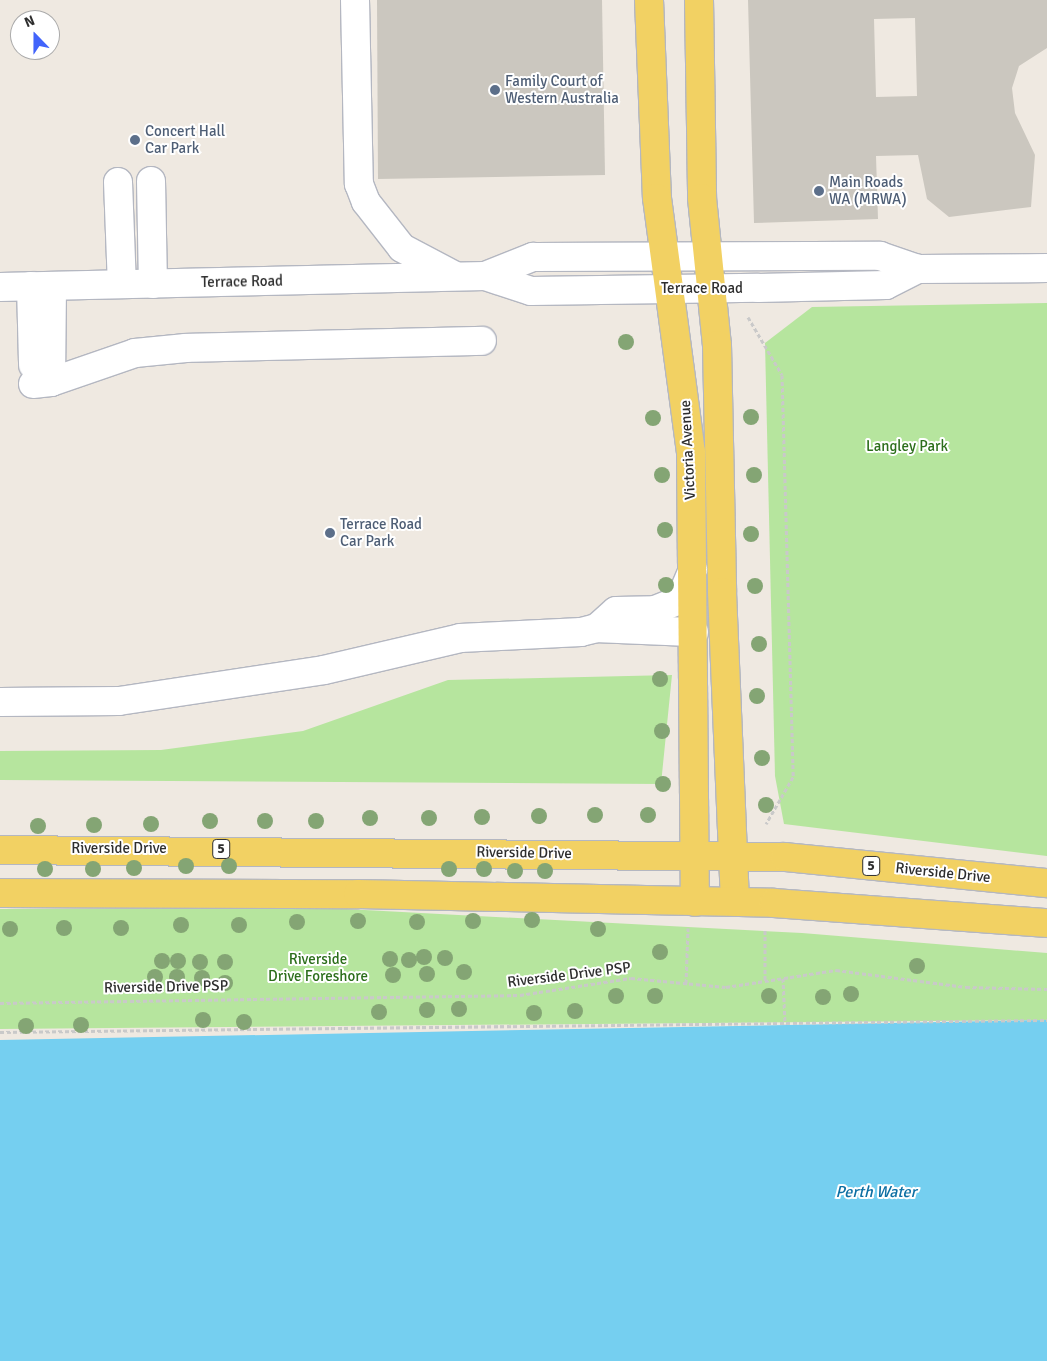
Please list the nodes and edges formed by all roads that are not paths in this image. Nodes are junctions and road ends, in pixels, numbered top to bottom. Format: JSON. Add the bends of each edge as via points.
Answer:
{"nodes":[{"id":1,"x":355,"y":0,"type":"edge"},
{"id":2,"x":649,"y":0,"type":"edge"},
{"id":3,"x":699,"y":0,"type":"edge"},
{"id":4,"x":151,"y":181,"type":"dead end"},
{"id":5,"x":118,"y":182,"type":"dead end"},
{"id":6,"x":708,"y":255,"type":"junction"},
{"id":7,"x":666,"y":256,"type":"junction"},
{"id":8,"x":1047,"y":268,"type":"edge"},
{"id":9,"x":918,"y":269,"type":"junction"},
{"id":10,"x":456,"y":276,"type":"junction"},
{"id":11,"x":485,"y":276,"type":"junction"},
{"id":12,"x":122,"y":284,"type":"junction"},
{"id":13,"x":153,"y":284,"type":"junction"},
{"id":14,"x":41,"y":286,"type":"junction"},
{"id":15,"x":0,"y":287,"type":"edge"},
{"id":16,"x":670,"y":289,"type":"junction"},
{"id":17,"x":711,"y":289,"type":"junction"},
{"id":18,"x":482,"y":341,"type":"dead end"},
{"id":19,"x":693,"y":570,"type":"junction"},
{"id":20,"x":607,"y":620,"type":"junction"},
{"id":21,"x":694,"y":632,"type":"junction"},
{"id":22,"x":0,"y":702,"type":"edge"},
{"id":23,"x":0,"y":850,"type":"edge"},
{"id":24,"x":696,"y":856,"type":"junction"},
{"id":25,"x":735,"y":856,"type":"junction"},
{"id":26,"x":1047,"y":883,"type":"edge"},
{"id":27,"x":0,"y":894,"type":"edge"},
{"id":28,"x":692,"y":902,"type":"junction"},
{"id":29,"x":735,"y":902,"type":"junction"},
{"id":30,"x":1047,"y":923,"type":"edge"}],
"edges":[{"from":1,"to":10,"type":"street","via":[[360,184],[366,202],[402,248]]},
{"from":2,"to":7,"type":"main road","name":"Victoria Avenue","via":[[657,198]]},
{"from":3,"to":6,"type":"main road","name":"Victoria Avenue","via":[[702,198]]},
{"from":4,"to":13,"type":"street"},
{"from":5,"to":12,"type":"street"},
{"from":6,"to":7,"type":"street","name":"Terrace Road"},
{"from":6,"to":9,"type":"street","name":"Terrace Road","via":[[880,256]]},
{"from":6,"to":17,"type":"main road","name":"Victoria Avenue"},
{"from":7,"to":11,"type":"street","name":"Terrace Road","via":[[533,257]]},
{"from":7,"to":16,"type":"main road","name":"Victoria Avenue"},
{"from":8,"to":9,"type":"street","name":"Terrace Road"},
{"from":9,"to":17,"type":"street","name":"Terrace Road","via":[[886,285]]},
{"from":10,"to":11,"type":"street","name":"Terrace Road"},
{"from":10,"to":13,"type":"street","name":"Terrace Road"},
{"from":11,"to":16,"type":"street","name":"Terrace Road","via":[[531,291]]},
{"from":12,"to":13,"type":"street","name":"Terrace Road"},
{"from":12,"to":14,"type":"street","name":"Terrace Road"},
{"from":14,"to":15,"type":"street","name":"Terrace Road"},
{"from":14,"to":18,"type":"street","via":[[39,377],[111,360],[186,348]]},
{"from":16,"to":17,"type":"street","name":"Terrace Road"},
{"from":16,"to":19,"type":"main road","name":"Victoria Avenue","via":[[691,452]]},
{"from":17,"to":25,"type":"main road","name":"Victoria Avenue","via":[[718,371],[722,592]]},
{"from":19,"to":20,"type":"street","via":[[689,588],[680,600],[656,610]]},
{"from":19,"to":21,"type":"main road","name":"Victoria Avenue"},
{"from":20,"to":21,"type":"street"},
{"from":20,"to":22,"type":"street","via":[[460,638],[324,670],[118,701]]},
{"from":21,"to":24,"type":"main road","name":"Victoria Avenue"},
{"from":23,"to":24,"type":"main road","name":"Riverside Drive","number":"5"},
{"from":24,"to":25,"type":"main road","name":"Riverside Drive","number":"5"},
{"from":24,"to":28,"type":"main road","name":"Victoria Avenue"},
{"from":25,"to":26,"type":"main road","name":"Riverside Drive","number":"5","via":[[785,857]]},
{"from":25,"to":29,"type":"main road","name":"Victoria Avenue"},
{"from":27,"to":28,"type":"main road","via":[[358,894]]},
{"from":28,"to":29,"type":"main road"},
{"from":29,"to":30,"type":"main road"}]}
